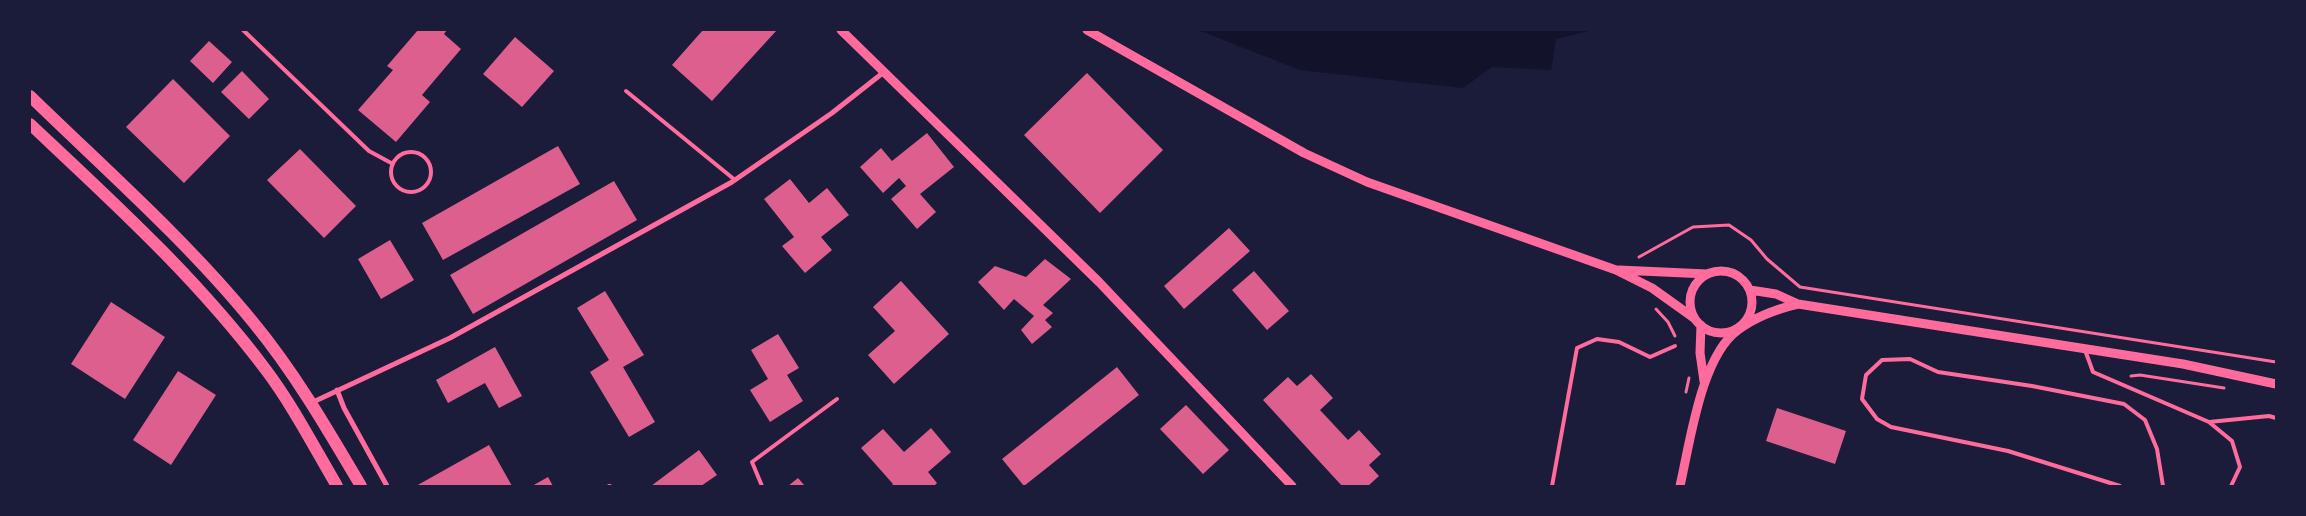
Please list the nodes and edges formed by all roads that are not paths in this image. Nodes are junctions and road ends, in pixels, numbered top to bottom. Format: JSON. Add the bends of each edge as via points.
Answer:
{"nodes":[{"id":1,"x":243,"y":30,"type":"edge"},
{"id":2,"x":841,"y":30,"type":"edge"},
{"id":3,"x":1087,"y":30,"type":"edge"},
{"id":4,"x":884,"y":72,"type":"junction"},
{"id":5,"x":626,"y":91,"type":"dead end"},
{"id":6,"x":30,"y":96,"type":"edge"},
{"id":7,"x":30,"y":124,"type":"edge"},
{"id":8,"x":393,"y":164,"type":"junction"},
{"id":9,"x":735,"y":180,"type":"junction"},
{"id":10,"x":1616,"y":270,"type":"junction"},
{"id":11,"x":1707,"y":274,"type":"junction"},
{"id":12,"x":1750,"y":290,"type":"junction"},
{"id":13,"x":1798,"y":304,"type":"junction"},
{"id":14,"x":1694,"y":318,"type":"junction"},
{"id":15,"x":1701,"y":326,"type":"junction"},
{"id":16,"x":1738,"y":330,"type":"junction"},
{"id":17,"x":1676,"y":346,"type":"dead end"},
{"id":18,"x":2084,"y":348,"type":"junction"},
{"id":19,"x":1704,"y":384,"type":"junction"},
{"id":20,"x":2276,"y":384,"type":"edge"},
{"id":21,"x":337,"y":390,"type":"junction"},
{"id":22,"x":836,"y":399,"type":"dead end"},
{"id":23,"x":311,"y":404,"type":"junction"},
{"id":24,"x":2276,"y":418,"type":"edge"},
{"id":25,"x":2209,"y":422,"type":"junction"},
{"id":26,"x":337,"y":486,"type":"edge"},
{"id":27,"x":361,"y":486,"type":"edge"},
{"id":28,"x":387,"y":486,"type":"edge"},
{"id":29,"x":762,"y":486,"type":"edge"},
{"id":30,"x":1292,"y":486,"type":"edge"},
{"id":31,"x":1552,"y":486,"type":"edge"},
{"id":32,"x":1680,"y":486,"type":"edge"},
{"id":33,"x":2120,"y":486,"type":"edge"},
{"id":34,"x":2163,"y":486,"type":"edge"},
{"id":35,"x":2231,"y":486,"type":"edge"}],
"edges":[{"from":1,"to":8,"type":"lane","via":[[369,151]]},
{"from":2,"to":4,"type":"street"},
{"from":3,"to":10,"type":"street","via":[[1304,153],[1367,182]]},
{"from":4,"to":9,"type":"street","via":[[832,113]]},
{"from":4,"to":30,"type":"street","via":[[1099,282]]},
{"from":5,"to":9,"type":"lane"},
{"from":6,"to":23,"type":"main road","via":[[188,248],[253,322]]},
{"from":7,"to":26,"type":"main road","via":[[174,261],[222,315],[267,371]]},
{"from":8,"to":8,"type":"lane","via":[[391,177],[403,191],[421,190],[432,176],[427,158],[420,153],[410,151],[402,154]]},
{"from":9,"to":21,"type":"street","via":[[450,338]]},
{"from":10,"to":11,"type":"street"},
{"from":10,"to":14,"type":"street","via":[[1652,288]]},
{"from":11,"to":12,"type":"street","via":[[1727,271],[1737,274]]},
{"from":11,"to":14,"type":"street","via":[[1699,280],[1690,298]]},
{"from":12,"to":13,"type":"street","via":[[1776,294]]},
{"from":12,"to":16,"type":"street","via":[[1752,310]]},
{"from":13,"to":16,"type":"street","via":[[1774,310]]},
{"from":13,"to":18,"type":"street"},
{"from":14,"to":15,"type":"street"},
{"from":15,"to":16,"type":"street","via":[[1720,333]]},
{"from":15,"to":19,"type":"street"},
{"from":16,"to":19,"type":"street","via":[[1720,350]]},
{"from":17,"to":31,"type":"lane","via":[[1650,357],[1619,342],[1597,339],[1577,348]]},
{"from":18,"to":20,"type":"street","via":[[2184,364]]},
{"from":18,"to":25,"type":"lane","via":[[2093,372]]},
{"from":19,"to":32,"type":"street"},
{"from":21,"to":23,"type":"street"},
{"from":21,"to":28,"type":"street"},
{"from":22,"to":29,"type":"lane","via":[[752,462]]},
{"from":23,"to":27,"type":"main road"},
{"from":24,"to":25,"type":"lane"},
{"from":25,"to":35,"type":"lane","via":[[2232,441],[2240,467]]},
{"from":33,"to":34,"type":"lane","via":[[2008,451],[1892,427],[1877,419],[1862,399],[1866,375],[1882,360],[1910,359],[1938,372],[2124,404],[2145,420],[2158,449]]}]}
